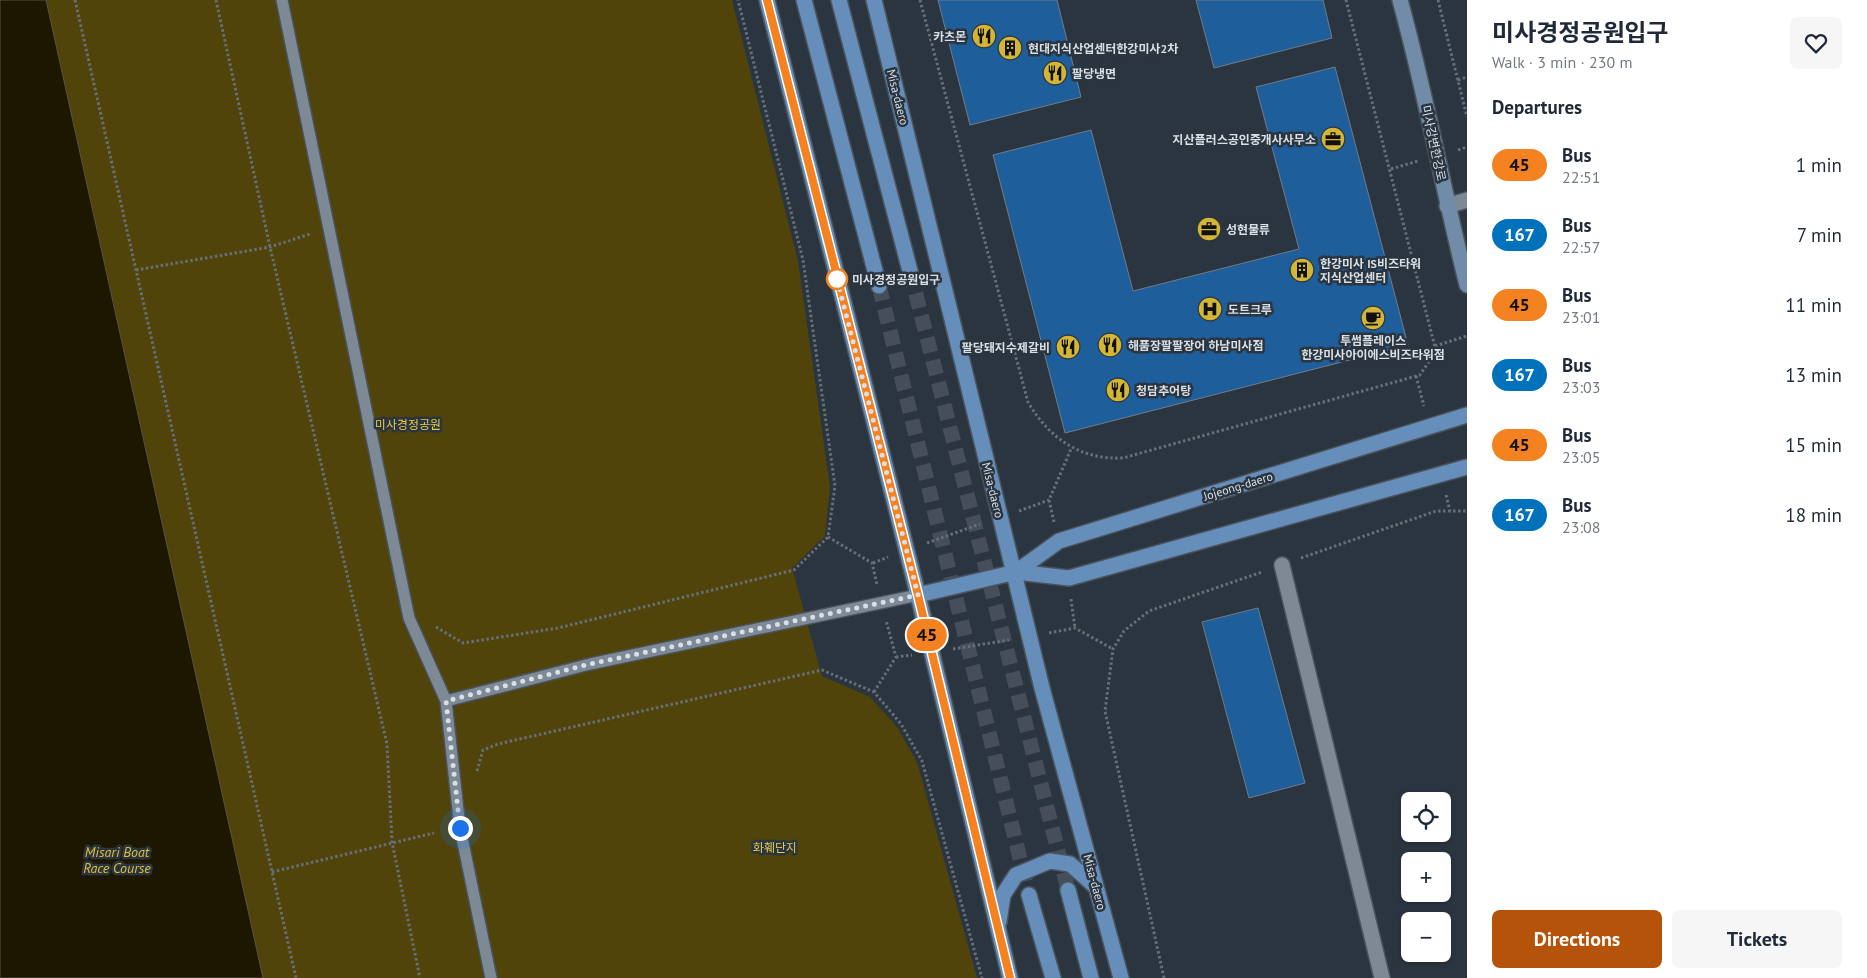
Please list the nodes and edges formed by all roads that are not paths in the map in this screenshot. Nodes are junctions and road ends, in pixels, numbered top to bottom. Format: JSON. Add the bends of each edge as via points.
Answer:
{"nodes":[{"id":1,"x":282,"y":0,"type":"edge"},
{"id":2,"x":767,"y":0,"type":"edge"},
{"id":3,"x":804,"y":0,"type":"edge"},
{"id":4,"x":839,"y":0,"type":"edge"},
{"id":5,"x":874,"y":0,"type":"edge"},
{"id":6,"x":1400,"y":0,"type":"edge"},
{"id":7,"x":1467,"y":200,"type":"edge"},
{"id":8,"x":1447,"y":206,"type":"junction"},
{"id":9,"x":910,"y":271,"type":"tunnel mouth"},
{"id":10,"x":1467,"y":285,"type":"edge"},
{"id":11,"x":879,"y":286,"type":"tunnel mouth"},
{"id":12,"x":1467,"y":415,"type":"edge"},
{"id":13,"x":1467,"y":468,"type":"edge"},
{"id":14,"x":1282,"y":565,"type":"dead end"},
{"id":15,"x":1016,"y":572,"type":"junction"},
{"id":16,"x":918,"y":595,"type":"junction"},
{"id":17,"x":446,"y":701,"type":"junction"},
{"id":18,"x":1096,"y":887,"type":"junction"},
{"id":19,"x":1068,"y":890,"type":"tunnel mouth"},
{"id":20,"x":1029,"y":895,"type":"tunnel mouth"},
{"id":21,"x":998,"y":929,"type":"junction"},
{"id":22,"x":491,"y":978,"type":"edge"},
{"id":23,"x":1010,"y":978,"type":"edge"},
{"id":24,"x":1052,"y":978,"type":"edge"},
{"id":25,"x":1091,"y":978,"type":"edge"},
{"id":26,"x":1121,"y":978,"type":"edge"},
{"id":27,"x":1382,"y":978,"type":"edge"}],
"edges":[{"from":1,"to":17,"type":"lane","via":[[410,618]]},
{"from":2,"to":16,"type":"main road"},
{"from":3,"to":11,"type":"main road"},
{"from":4,"to":9,"type":"main road"},
{"from":5,"to":15,"type":"main road","name":"Misa-daero"},
{"from":6,"to":8,"type":"street","name":"미사강변한강로","via":[[1419,72]]},
{"from":7,"to":8,"type":"street"},
{"from":8,"to":10,"type":"street","name":"미사강변한강로"},
{"from":12,"to":15,"type":"main road","name":"Jojeong-daero","via":[[1059,541]]},
{"from":13,"to":15,"type":"main road","name":"Jojeong-daero","via":[[1068,578]]},
{"from":14,"to":27,"type":"street"},
{"from":15,"to":16,"type":"main road","name":"Jojeong-daero"},
{"from":15,"to":18,"type":"main road","name":"Misa-daero","via":[[1029,637]]},
{"from":16,"to":17,"type":"lane","via":[[590,664]]},
{"from":16,"to":21,"type":"main road"},
{"from":17,"to":22,"type":"lane","via":[[460,828]]},
{"from":18,"to":21,"type":"main road","via":[[1070,864],[1050,861],[1041,864],[1016,875],[1003,894]]},
{"from":18,"to":26,"type":"main road","name":"Misa-daero"},
{"from":19,"to":25,"type":"main road"},
{"from":20,"to":24,"type":"main road"},
{"from":21,"to":23,"type":"main road"}]}
